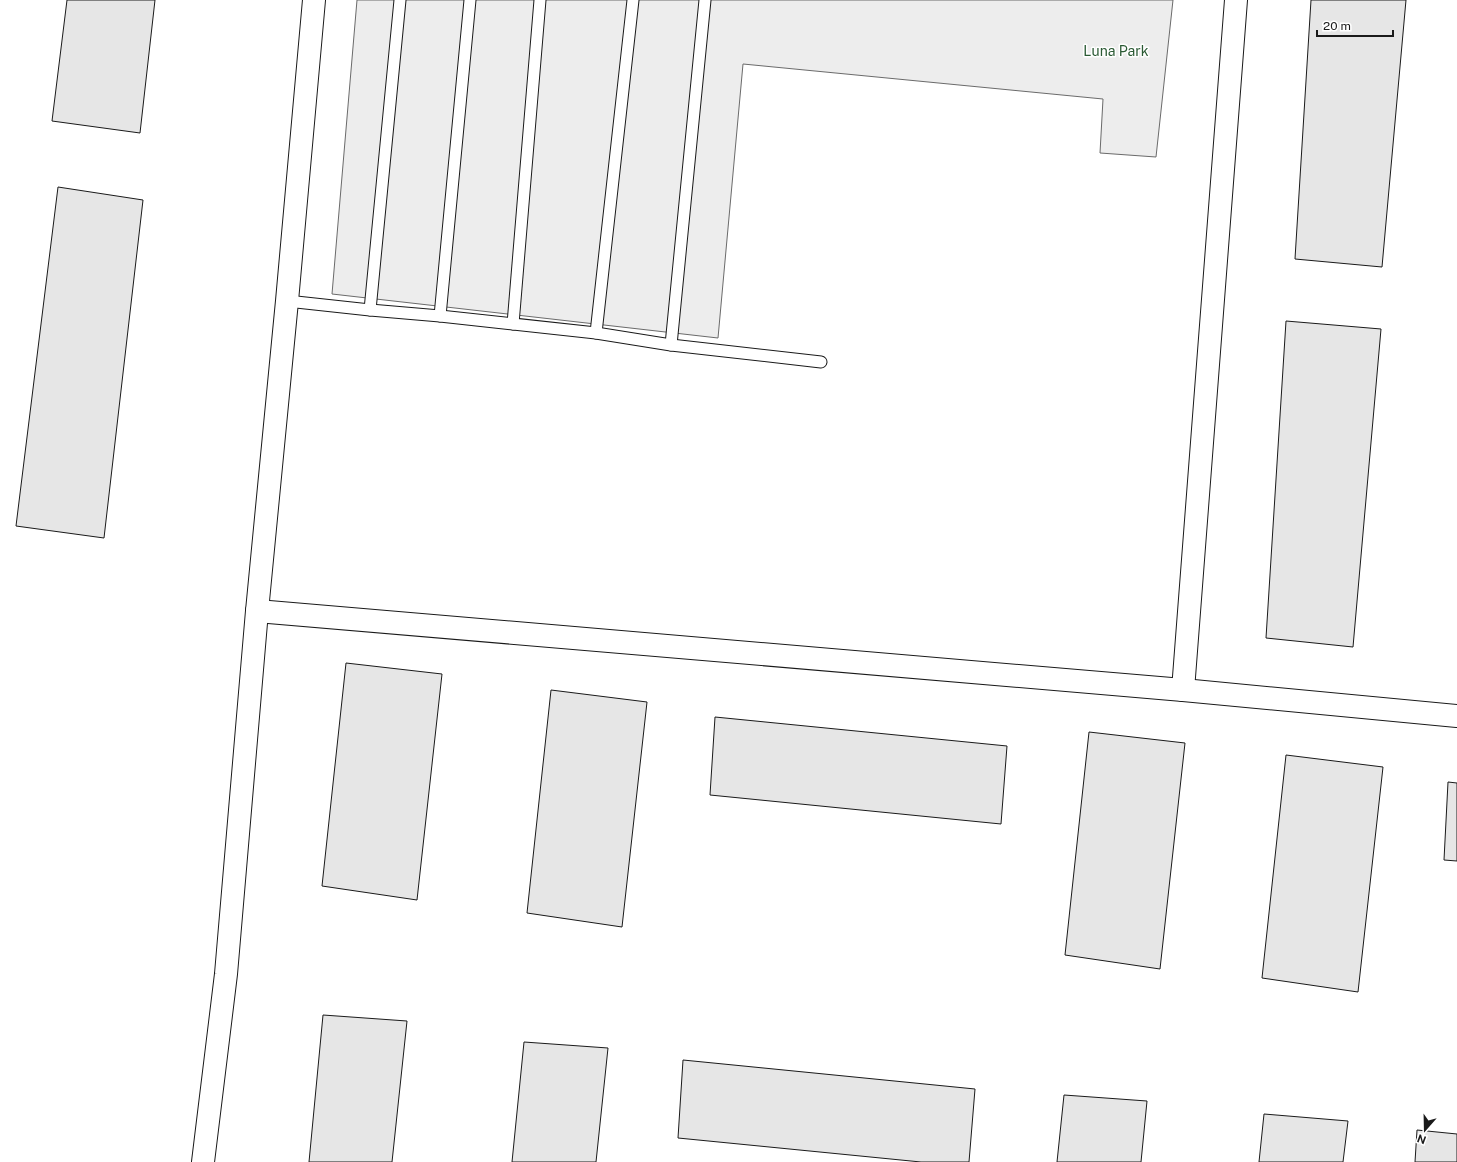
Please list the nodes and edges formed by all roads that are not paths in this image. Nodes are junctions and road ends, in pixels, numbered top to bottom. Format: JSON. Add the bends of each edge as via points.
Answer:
{"nodes":[{"id":1,"x":314,"y":0,"type":"edge"},
{"id":2,"x":400,"y":0,"type":"edge"},
{"id":3,"x":470,"y":0,"type":"edge"},
{"id":4,"x":540,"y":0,"type":"edge"},
{"id":5,"x":633,"y":0,"type":"edge"},
{"id":6,"x":705,"y":0,"type":"edge"},
{"id":7,"x":1236,"y":0,"type":"edge"},
{"id":8,"x":287,"y":301,"type":"junction"},
{"id":9,"x":370,"y":310,"type":"junction"},
{"id":10,"x":440,"y":316,"type":"junction"},
{"id":11,"x":513,"y":324,"type":"junction"},
{"id":12,"x":596,"y":333,"type":"junction"},
{"id":13,"x":671,"y":345,"type":"junction"},
{"id":14,"x":821,"y":362,"type":"dead end"},
{"id":15,"x":257,"y":610,"type":"junction"},
{"id":16,"x":1183,"y":690,"type":"junction"},
{"id":17,"x":1457,"y":716,"type":"edge"},
{"id":18,"x":203,"y":1162,"type":"edge"}],
"edges":[{"from":1,"to":8,"type":"street"},
{"from":2,"to":9,"type":"lane"},
{"from":3,"to":10,"type":"lane"},
{"from":4,"to":11,"type":"lane"},
{"from":5,"to":12,"type":"lane"},
{"from":6,"to":13,"type":"lane"},
{"from":7,"to":16,"type":"street"},
{"from":8,"to":9,"type":"lane"},
{"from":8,"to":15,"type":"street"},
{"from":9,"to":10,"type":"lane"},
{"from":10,"to":11,"type":"lane"},
{"from":11,"to":12,"type":"lane"},
{"from":12,"to":13,"type":"lane"},
{"from":13,"to":14,"type":"lane"},
{"from":15,"to":16,"type":"street"},
{"from":15,"to":18,"type":"street","via":[[226,974]]},
{"from":16,"to":17,"type":"street"}]}
